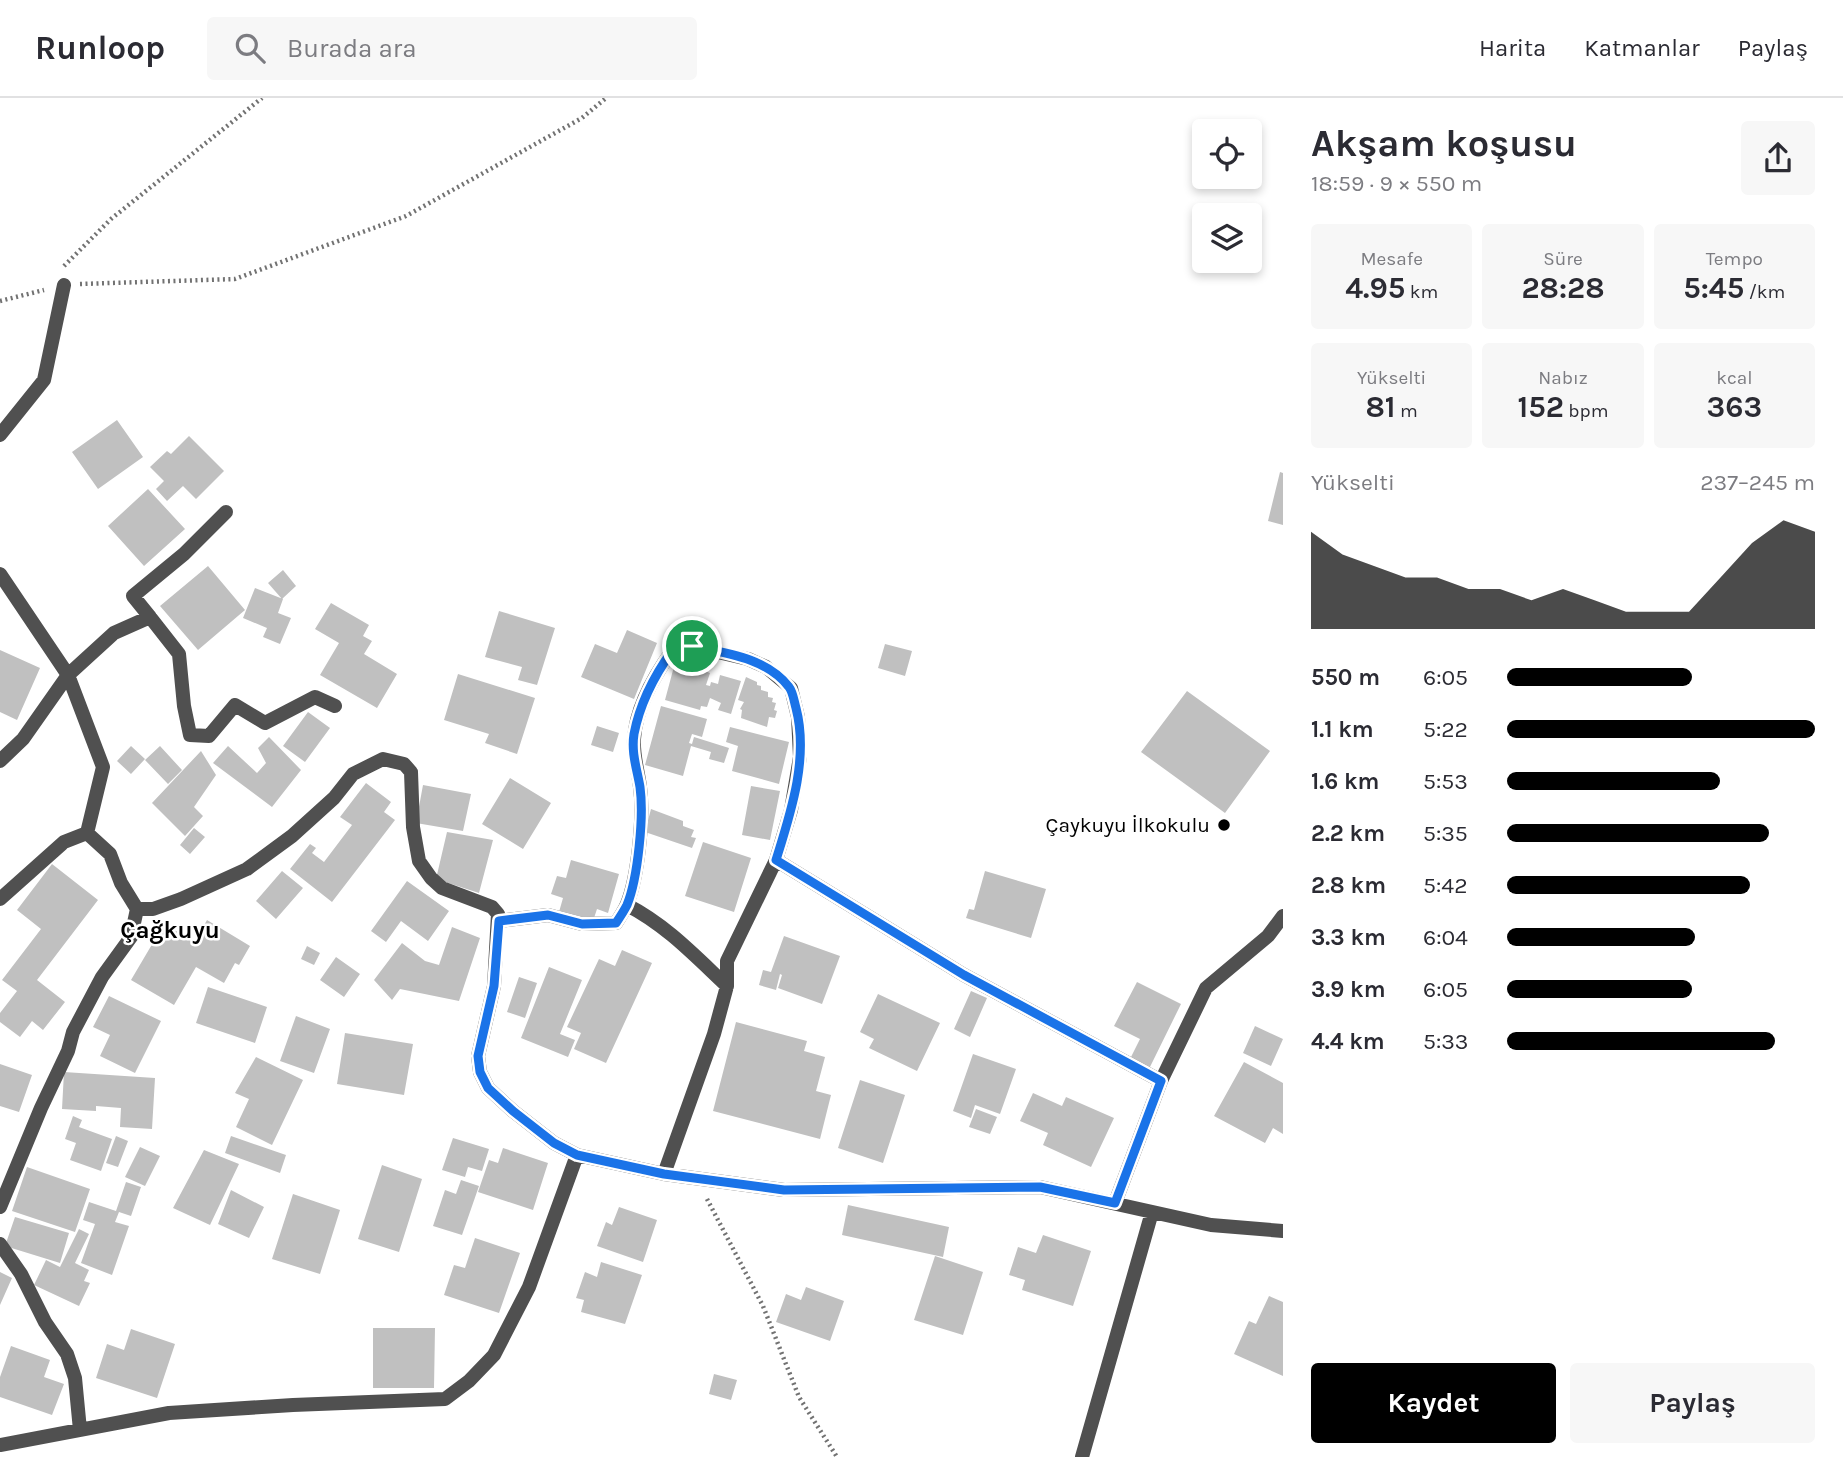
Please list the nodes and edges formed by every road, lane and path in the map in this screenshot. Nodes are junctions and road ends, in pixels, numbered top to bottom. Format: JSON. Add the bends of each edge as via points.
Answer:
{"nodes":[{"id":1,"x":262,"y":98,"type":"edge"},
{"id":2,"x":606,"y":98,"type":"edge"},
{"id":3,"x":64,"y":285,"type":"junction"},
{"id":4,"x":0,"y":301,"type":"edge"},
{"id":5,"x":0,"y":435,"type":"edge"},
{"id":6,"x":226,"y":512,"type":"dead end"},
{"id":7,"x":0,"y":574,"type":"edge"},
{"id":8,"x":150,"y":617,"type":"junction"},
{"id":9,"x":68,"y":675,"type":"junction"},
{"id":10,"x":335,"y":706,"type":"dead end"},
{"id":11,"x":0,"y":761,"type":"edge"},
{"id":12,"x":87,"y":833,"type":"junction"},
{"id":13,"x":776,"y":860,"type":"junction"},
{"id":14,"x":0,"y":899,"type":"edge"},
{"id":15,"x":627,"y":905,"type":"junction"},
{"id":16,"x":137,"y":909,"type":"junction"},
{"id":17,"x":1283,"y":916,"type":"edge"},
{"id":18,"x":499,"y":921,"type":"junction"},
{"id":19,"x":727,"y":986,"type":"junction"},
{"id":20,"x":1161,"y":1081,"type":"junction"},
{"id":21,"x":577,"y":1155,"type":"junction"},
{"id":22,"x":664,"y":1174,"type":"junction"},
{"id":23,"x":696,"y":1178,"type":"junction"},
{"id":24,"x":1115,"y":1203,"type":"junction"},
{"id":25,"x":0,"y":1208,"type":"edge"},
{"id":26,"x":1152,"y":1212,"type":"junction"},
{"id":27,"x":1283,"y":1231,"type":"edge"},
{"id":28,"x":0,"y":1244,"type":"edge"},
{"id":29,"x":80,"y":1430,"type":"junction"},
{"id":30,"x":0,"y":1445,"type":"edge"},
{"id":31,"x":837,"y":1457,"type":"edge"},
{"id":32,"x":1082,"y":1457,"type":"edge"}],
"edges":[{"from":1,"to":3,"type":"path","via":[[111,219],[64,265]]},
{"from":2,"to":3,"type":"path","via":[[582,118],[405,216],[235,279]]},
{"from":3,"to":4,"type":"path"},
{"from":3,"to":5,"type":"street","via":[[44,380]]},
{"from":6,"to":8,"type":"street","via":[[133,596]]},
{"from":7,"to":9,"type":"street"},
{"from":8,"to":9,"type":"street","via":[[114,633]]},
{"from":8,"to":10,"type":"street","via":[[179,654],[190,734],[209,736],[235,705],[265,723],[315,697]]},
{"from":9,"to":11,"type":"street","via":[[23,739]]},
{"from":9,"to":12,"type":"street","via":[[103,767]]},
{"from":12,"to":14,"type":"street","via":[[64,842]]},
{"from":12,"to":16,"type":"street","via":[[110,854]]},
{"from":13,"to":15,"type":"street","via":[[800,757],[791,688],[748,659],[692,646],[672,651],[640,707],[634,736],[640,835]]},
{"from":13,"to":19,"type":"street","via":[[727,961]]},
{"from":13,"to":20,"type":"street","via":[[964,975]]},
{"from":15,"to":18,"type":"street","via":[[616,923],[582,924],[548,915]]},
{"from":15,"to":19,"type":"street","via":[[651,917]]},
{"from":16,"to":18,"type":"street","via":[[153,909],[181,899],[247,869],[300,829],[353,774],[383,759],[404,764],[411,772],[419,861],[431,878],[442,888],[492,907]]},
{"from":16,"to":25,"type":"street","via":[[131,937],[102,977],[73,1032]]},
{"from":17,"to":20,"type":"street","via":[[1268,936],[1206,988]]},
{"from":18,"to":21,"type":"street","via":[[494,986],[478,1056],[480,1072],[488,1088],[513,1111]]},
{"from":19,"to":22,"type":"street"},
{"from":20,"to":24,"type":"street"},
{"from":21,"to":22,"type":"street"},
{"from":21,"to":29,"type":"street","via":[[528,1287],[494,1355],[445,1399],[169,1413]]},
{"from":22,"to":23,"type":"street"},
{"from":23,"to":24,"type":"street","via":[[784,1190],[1040,1187]]},
{"from":23,"to":31,"type":"path","via":[[763,1306],[799,1397]]},
{"from":24,"to":26,"type":"street"},
{"from":26,"to":27,"type":"street","via":[[1211,1225]]},
{"from":26,"to":32,"type":"street"},
{"from":28,"to":29,"type":"street","via":[[67,1354],[75,1378]]},
{"from":29,"to":30,"type":"street"}]}
